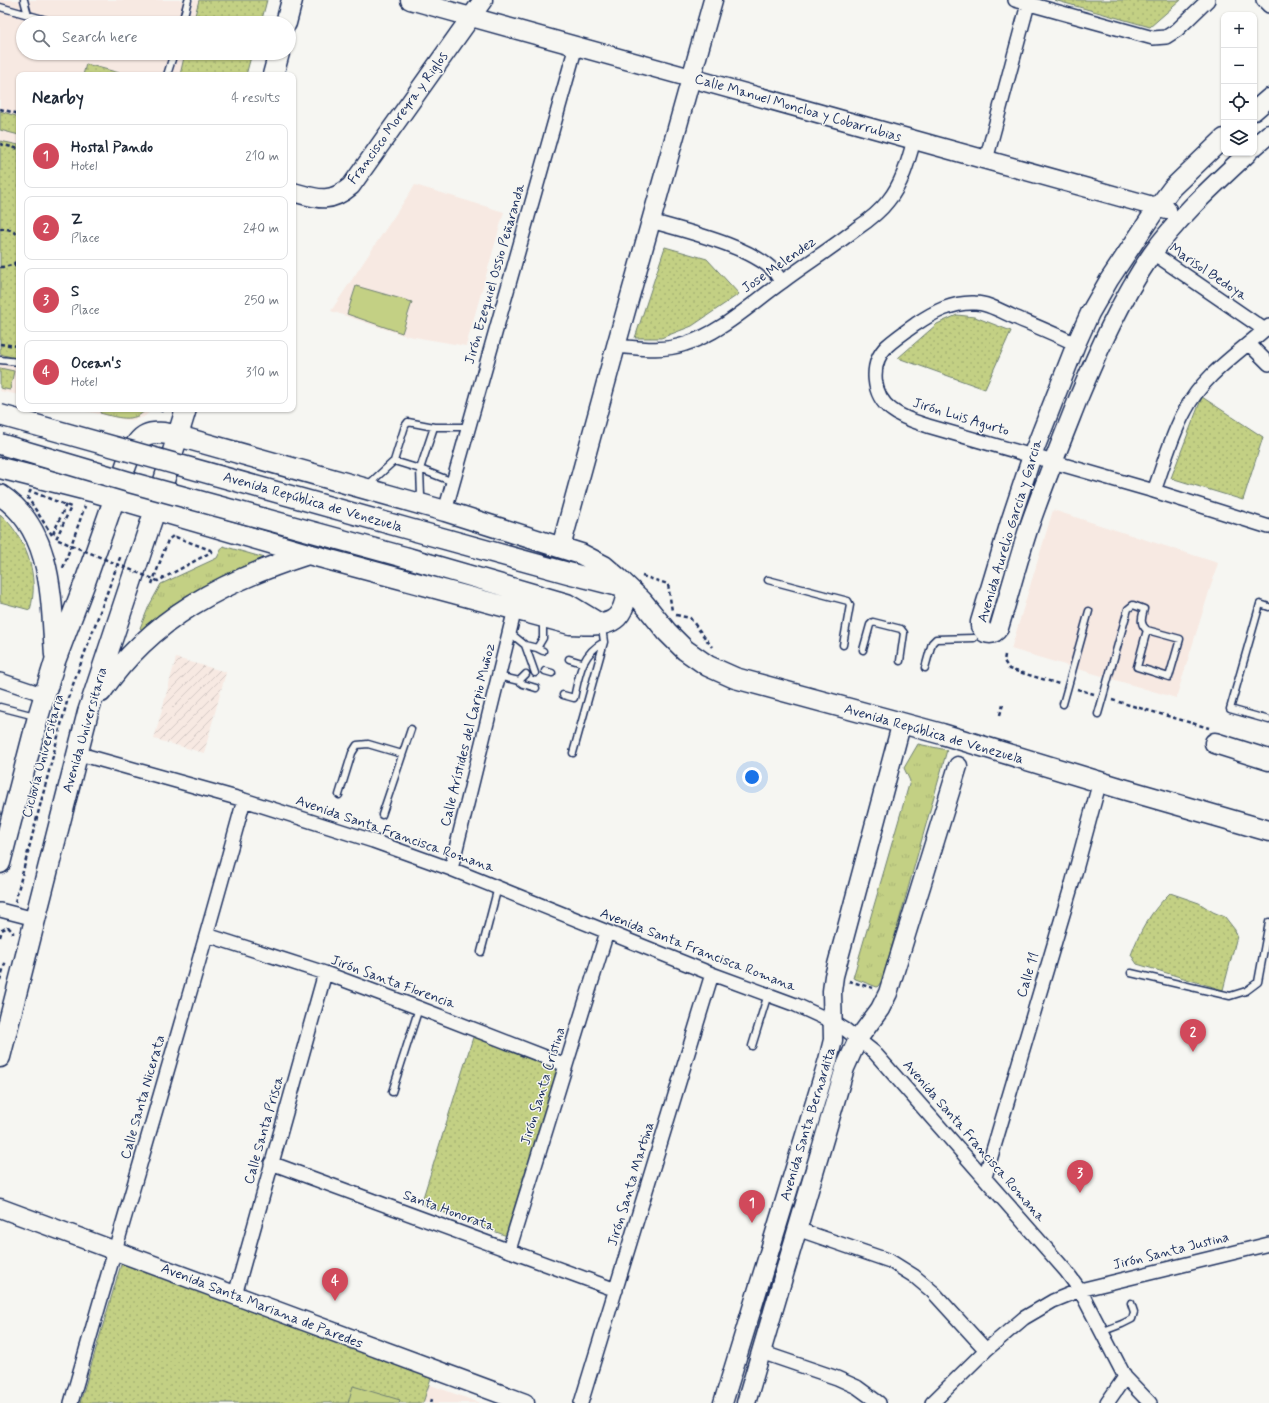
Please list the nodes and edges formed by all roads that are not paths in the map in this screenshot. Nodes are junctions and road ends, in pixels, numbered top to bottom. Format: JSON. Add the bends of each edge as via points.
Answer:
{"nodes":[{"id":1,"x":24,"y":0,"type":"edge"},
{"id":2,"x":188,"y":0,"type":"edge"},
{"id":3,"x":292,"y":0,"type":"edge"},
{"id":4,"x":410,"y":0,"type":"edge"},
{"id":5,"x":482,"y":0,"type":"edge"},
{"id":6,"x":713,"y":0,"type":"edge"},
{"id":7,"x":1015,"y":0,"type":"edge"},
{"id":8,"x":1208,"y":0,"type":"edge"},
{"id":9,"x":1263,"y":0,"type":"edge"},
{"id":10,"x":1028,"y":4,"type":"junction"},
{"id":11,"x":1269,"y":6,"type":"edge"},
{"id":12,"x":0,"y":7,"type":"edge"},
{"id":13,"x":28,"y":15,"type":"junction"},
{"id":14,"x":32,"y":16,"type":"edge"},
{"id":15,"x":184,"y":16,"type":"edge"},
{"id":16,"x":288,"y":16,"type":"edge"},
{"id":17,"x":470,"y":17,"type":"junction"},
{"id":18,"x":576,"y":46,"type":"junction"},
{"id":19,"x":171,"y":60,"type":"edge"},
{"id":20,"x":276,"y":60,"type":"edge"},
{"id":21,"x":168,"y":72,"type":"edge"},
{"id":22,"x":274,"y":72,"type":"edge"},
{"id":23,"x":692,"y":78,"type":"junction"},
{"id":24,"x":1269,"y":98,"type":"edge"},
{"id":25,"x":1257,"y":108,"type":"edge"},
{"id":26,"x":1269,"y":134,"type":"edge"},
{"id":27,"x":914,"y":140,"type":"junction"},
{"id":28,"x":1221,"y":141,"type":"edge"},
{"id":29,"x":1257,"y":144,"type":"edge"},
{"id":30,"x":1245,"y":156,"type":"edge"},
{"id":31,"x":986,"y":160,"type":"junction"},
{"id":32,"x":296,"y":193,"type":"edge"},
{"id":33,"x":1157,"y":208,"type":"junction"},
{"id":34,"x":1187,"y":211,"type":"junction"},
{"id":35,"x":651,"y":221,"type":"junction"},
{"id":36,"x":1153,"y":253,"type":"junction"},
{"id":37,"x":782,"y":282,"type":"junction"},
{"id":38,"x":1267,"y":328,"type":"edge"},
{"id":39,"x":1076,"y":344,"type":"junction"},
{"id":40,"x":1249,"y":344,"type":"junction"},
{"id":41,"x":616,"y":346,"type":"junction"},
{"id":42,"x":0,"y":360,"type":"edge"},
{"id":43,"x":16,"y":362,"type":"edge"},
{"id":44,"x":1269,"y":364,"type":"edge"},
{"id":45,"x":185,"y":412,"type":"edge"},
{"id":46,"x":0,"y":415,"type":"edge"},
{"id":47,"x":434,"y":427,"type":"junction"},
{"id":48,"x":469,"y":427,"type":"junction"},
{"id":49,"x":178,"y":436,"type":"junction"},
{"id":50,"x":0,"y":444,"type":"edge"},
{"id":51,"x":1032,"y":456,"type":"junction"},
{"id":52,"x":394,"y":461,"type":"junction"},
{"id":53,"x":1052,"y":462,"type":"junction"},
{"id":54,"x":0,"y":468,"type":"edge"},
{"id":55,"x":420,"y":469,"type":"junction"},
{"id":56,"x":453,"y":482,"type":"junction"},
{"id":57,"x":364,"y":488,"type":"junction"},
{"id":58,"x":1154,"y":491,"type":"junction"},
{"id":59,"x":0,"y":495,"type":"edge"},
{"id":60,"x":114,"y":498,"type":"junction"},
{"id":61,"x":425,"y":506,"type":"junction"},
{"id":62,"x":155,"y":510,"type":"junction"},
{"id":63,"x":445,"y":511,"type":"junction"},
{"id":64,"x":1269,"y":527,"type":"edge"},
{"id":65,"x":561,"y":547,"type":"junction"},
{"id":66,"x":308,"y":554,"type":"junction"},
{"id":67,"x":768,"y":580,"type":"dead end"},
{"id":68,"x":634,"y":582,"type":"junction"},
{"id":69,"x":1269,"y":607,"type":"edge"},
{"id":70,"x":515,"y":609,"type":"junction"},
{"id":71,"x":1089,"y":611,"type":"dead end"},
{"id":72,"x":544,"y":617,"type":"junction"},
{"id":73,"x":1147,"y":630,"type":"junction"},
{"id":74,"x":509,"y":632,"type":"junction"},
{"id":75,"x":603,"y":634,"type":"junction"},
{"id":76,"x":974,"y":638,"type":"dead end"},
{"id":77,"x":526,"y":645,"type":"junction"},
{"id":78,"x":843,"y":645,"type":"dead end"},
{"id":79,"x":863,"y":650,"type":"dead end"},
{"id":80,"x":569,"y":659,"type":"dead end"},
{"id":81,"x":900,"y":661,"type":"dead end"},
{"id":82,"x":55,"y":662,"type":"junction"},
{"id":83,"x":582,"y":663,"type":"junction"},
{"id":84,"x":925,"y":668,"type":"dead end"},
{"id":85,"x":544,"y":671,"type":"dead end"},
{"id":86,"x":535,"y":672,"type":"dead end"},
{"id":87,"x":552,"y":673,"type":"dead end"},
{"id":88,"x":526,"y":674,"type":"dead end"},
{"id":89,"x":498,"y":676,"type":"junction"},
{"id":90,"x":571,"y":677,"type":"dead end"},
{"id":91,"x":0,"y":680,"type":"edge"},
{"id":92,"x":519,"y":680,"type":"junction"},
{"id":93,"x":578,"y":680,"type":"junction"},
{"id":94,"x":536,"y":688,"type":"dead end"},
{"id":95,"x":45,"y":695,"type":"junction"},
{"id":96,"x":562,"y":695,"type":"dead end"},
{"id":97,"x":1063,"y":704,"type":"dead end"},
{"id":98,"x":0,"y":707,"type":"edge"},
{"id":99,"x":88,"y":712,"type":"junction"},
{"id":100,"x":1098,"y":714,"type":"dead end"},
{"id":101,"x":38,"y":717,"type":"junction"},
{"id":102,"x":1269,"y":720,"type":"edge"},
{"id":103,"x":903,"y":724,"type":"junction"},
{"id":104,"x":411,"y":729,"type":"dead end"},
{"id":105,"x":1214,"y":736,"type":"road end"},
{"id":106,"x":76,"y":753,"type":"junction"},
{"id":107,"x":573,"y":753,"type":"dead end"},
{"id":108,"x":402,"y":754,"type":"junction"},
{"id":109,"x":1269,"y":760,"type":"edge"},
{"id":110,"x":958,"y":766,"type":"dead end"},
{"id":111,"x":1100,"y":782,"type":"junction"},
{"id":112,"x":339,"y":795,"type":"dead end"},
{"id":113,"x":244,"y":800,"type":"junction"},
{"id":114,"x":382,"y":815,"type":"dead end"},
{"id":115,"x":1269,"y":831,"type":"edge"},
{"id":116,"x":0,"y":863,"type":"edge"},
{"id":117,"x":452,"y":869,"type":"junction"},
{"id":118,"x":498,"y":887,"type":"junction"},
{"id":119,"x":6,"y":911,"type":"edge"},
{"id":120,"x":35,"y":919,"type":"junction"},
{"id":121,"x":1269,"y":922,"type":"edge"},
{"id":122,"x":606,"y":932,"type":"junction"},
{"id":123,"x":207,"y":935,"type":"junction"},
{"id":124,"x":481,"y":952,"type":"dead end"},
{"id":125,"x":325,"y":973,"type":"junction"},
{"id":126,"x":1131,"y":973,"type":"dead end"},
{"id":127,"x":712,"y":974,"type":"junction"},
{"id":128,"x":768,"y":994,"type":"junction"},
{"id":129,"x":419,"y":1008,"type":"junction"},
{"id":130,"x":833,"y":1022,"type":"junction"},
{"id":131,"x":858,"y":1039,"type":"junction"},
{"id":132,"x":752,"y":1046,"type":"dead end"},
{"id":133,"x":0,"y":1057,"type":"edge"},
{"id":134,"x":566,"y":1065,"type":"junction"},
{"id":135,"x":392,"y":1092,"type":"dead end"},
{"id":136,"x":271,"y":1163,"type":"junction"},
{"id":137,"x":984,"y":1177,"type":"junction"},
{"id":138,"x":0,"y":1208,"type":"edge"},
{"id":139,"x":798,"y":1229,"type":"junction"},
{"id":140,"x":1269,"y":1244,"type":"edge"},
{"id":141,"x":115,"y":1250,"type":"junction"},
{"id":142,"x":509,"y":1250,"type":"junction"},
{"id":143,"x":616,"y":1290,"type":"junction"},
{"id":144,"x":1080,"y":1290,"type":"junction"},
{"id":145,"x":235,"y":1295,"type":"junction"},
{"id":146,"x":1131,"y":1303,"type":"dead end"},
{"id":147,"x":1101,"y":1332,"type":"junction"},
{"id":148,"x":986,"y":1350,"type":"junction"},
{"id":149,"x":761,"y":1352,"type":"junction"},
{"id":150,"x":1125,"y":1377,"type":"junction"},
{"id":151,"x":71,"y":1403,"type":"edge"},
{"id":152,"x":525,"y":1403,"type":"edge"},
{"id":153,"x":581,"y":1403,"type":"edge"},
{"id":154,"x":723,"y":1403,"type":"edge"},
{"id":155,"x":746,"y":1403,"type":"edge"},
{"id":156,"x":879,"y":1403,"type":"edge"},
{"id":157,"x":932,"y":1403,"type":"edge"},
{"id":158,"x":1106,"y":1403,"type":"edge"},
{"id":159,"x":1150,"y":1403,"type":"edge"}],
"edges":[{"from":1,"to":13,"type":"lane"},
{"from":2,"to":15,"type":"lane"},
{"from":3,"to":16,"type":"main road"},
{"from":4,"to":17,"type":"main road","name":"Calle Manuel Moncloa y Cobarrubias"},
{"from":5,"to":17,"type":"main road","name":"Francisco Moreyra y Riglos"},
{"from":6,"to":23,"type":"main road"},
{"from":7,"to":10,"type":"street"},
{"from":8,"to":10,"type":"street","via":[[1177,30],[1166,37],[1153,38]]},
{"from":9,"to":11,"type":"street"},
{"from":10,"to":31,"type":"street"},
{"from":12,"to":13,"type":"lane"},
{"from":13,"to":14,"type":"lane"},
{"from":17,"to":18,"type":"main road","name":"Calle Manuel Moncloa y Cobarrubias"},
{"from":17,"to":32,"type":"main road","name":"Francisco Moreyra y Riglos","via":[[351,186],[328,199]]},
{"from":18,"to":23,"type":"main road","name":"Calle Manuel Moncloa y Cobarrubias"},
{"from":18,"to":48,"type":"street","name":"Jirón Ezequiel Ossio Peñaranda"},
{"from":19,"to":21,"type":"lane"},
{"from":20,"to":22,"type":"main road"},
{"from":23,"to":27,"type":"main road","name":"Calle Manuel Moncloa y Cobarrubias"},
{"from":23,"to":35,"type":"main road"},
{"from":24,"to":25,"type":"main road"},
{"from":26,"to":29,"type":"main road"},
{"from":27,"to":31,"type":"main road","name":"Calle Manuel Moncloa y Cobarrubias"},
{"from":27,"to":37,"type":"street","name":"Jose Melendez","via":[[902,179],[878,213]]},
{"from":28,"to":33,"type":"main road","name":"Avenida Aurelio Garcia y Garcia","via":[[1172,188]]},
{"from":30,"to":34,"type":"main road","name":"Avenida Aurelio Garcia y Garcia"},
{"from":31,"to":33,"type":"main road","name":"Calle Manuel Moncloa y Cobarrubias"},
{"from":33,"to":34,"type":"main road","name":"Calle Manuel Moncloa y Cobarrubias"},
{"from":33,"to":39,"type":"main road","name":"Avenida Aurelio Garcia y Garcia","via":[[1109,280]]},
{"from":34,"to":36,"type":"main road","name":"Avenida Aurelio Garcia y Garcia"},
{"from":35,"to":37,"type":"street","via":[[748,253],[774,271]]},
{"from":35,"to":41,"type":"main road"},
{"from":36,"to":38,"type":"street","name":"Marisol Bedoya"},
{"from":36,"to":53,"type":"main road","name":"Avenida Aurelio Garcia y Garcia","via":[[1110,325]]},
{"from":37,"to":41,"type":"street","name":"Jose Melendez","via":[[710,334],[696,341],[656,349]]},
{"from":38,"to":40,"type":"street"},
{"from":39,"to":51,"type":"main road","name":"Avenida Aurelio Garcia y Garcia"},
{"from":39,"to":51,"type":"street","name":"Jirón Luis Agurto","via":[[994,308],[976,303],[955,304],[935,312],[906,331],[886,347],[879,359],[875,373],[876,388],[882,401],[892,411],[909,420]]},
{"from":40,"to":44,"type":"street"},
{"from":40,"to":58,"type":"street","via":[[1197,391],[1175,431]]},
{"from":41,"to":65,"type":"main road"},
{"from":42,"to":43,"type":"lane"},
{"from":45,"to":49,"type":"main road","name":"Avenida Universitaria"},
{"from":46,"to":68,"type":"main road","name":"Avenida República de Venezuela","bridge":true,"via":[[568,573]]},
{"from":47,"to":48,"type":"lane"},
{"from":47,"to":52,"type":"lane","via":[[408,422]]},
{"from":47,"to":55,"type":"lane"},
{"from":48,"to":56,"type":"street","name":"Jirón Ezequiel Ossio Peñaranda"},
{"from":49,"to":57,"type":"main road","name":"Avenida República de Venezuela"},
{"from":49,"to":60,"type":"main road","name":"Avenida República de Venezuela","via":[[158,432],[139,439]]},
{"from":49,"to":62,"type":"main road","name":"Avenida Universitaria"},
{"from":50,"to":75,"type":"main road","name":"Avenida República de Venezuela","bridge":true,"via":[[567,604]]},
{"from":51,"to":53,"type":"street","name":"Jirón Luis Agurto"},
{"from":51,"to":53,"type":"main road","name":"Avenida Aurelio Garcia y Garcia","via":[[980,622],[982,630],[988,634],[997,632],[999,628]]},
{"from":52,"to":55,"type":"lane"},
{"from":52,"to":57,"type":"lane"},
{"from":53,"to":58,"type":"street","name":"Jirón Luis Agurto"},
{"from":54,"to":60,"type":"main road"},
{"from":55,"to":56,"type":"lane"},
{"from":55,"to":61,"type":"lane","via":[[420,496]]},
{"from":56,"to":63,"type":"street","name":"Jirón Ezequiel Ossio Peñaranda"},
{"from":57,"to":61,"type":"main road","name":"Avenida República de Venezuela"},
{"from":58,"to":64,"type":"street","name":"Jirón Luis Agurto"},
{"from":59,"to":82,"type":"main road","via":[[24,517],[42,551],[50,589]]},
{"from":60,"to":62,"type":"main road"},
{"from":60,"to":82,"type":"main road"},
{"from":61,"to":63,"type":"main road","name":"Avenida República de Venezuela"},
{"from":62,"to":66,"type":"main road"},
{"from":62,"to":99,"type":"main road","name":"Avenida Universitaria"},
{"from":63,"to":65,"type":"main road","name":"Avenida República de Venezuela"},
{"from":65,"to":68,"type":"main road","name":"Avenida República de Venezuela","via":[[581,554]]},
{"from":66,"to":70,"type":"main road"},
{"from":66,"to":99,"type":"main road","via":[[231,582],[176,614],[142,642],[119,667]]},
{"from":67,"to":78,"type":"lane","via":[[848,601],[850,605]]},
{"from":68,"to":75,"type":"main road","via":[[619,615]]},
{"from":68,"to":103,"type":"main road","name":"Avenida República de Venezuela","via":[[642,601],[677,642],[708,666],[735,678]]},
{"from":69,"to":102,"type":"lane","via":[[1260,604],[1230,709]]},
{"from":70,"to":72,"type":"main road"},
{"from":70,"to":74,"type":"street","name":"Calle Arístides del Carpio Muñoz"},
{"from":71,"to":97,"type":"lane"},
{"from":72,"to":75,"type":"main road"},
{"from":72,"to":77,"type":"lane","via":[[540,649]]},
{"from":73,"to":73,"type":"lane","via":[[1180,639],[1169,677],[1137,667]]},
{"from":73,"to":100,"type":"lane","via":[[1141,623],[1144,608],[1132,605],[1128,609]]},
{"from":74,"to":77,"type":"lane"},
{"from":74,"to":89,"type":"street","name":"Calle Arístides del Carpio Muñoz"},
{"from":75,"to":83,"type":"lane"},
{"from":75,"to":107,"type":"lane"},
{"from":76,"to":84,"type":"lane","via":[[936,639],[932,643]]},
{"from":77,"to":86,"type":"lane"},
{"from":79,"to":81,"type":"lane","via":[[870,625],[874,622],[901,629],[904,633]]},
{"from":80,"to":83,"type":"lane"},
{"from":82,"to":95,"type":"main road"},
{"from":83,"to":93,"type":"lane"},
{"from":85,"to":87,"type":"lane"},
{"from":88,"to":92,"type":"lane"},
{"from":89,"to":92,"type":"lane"},
{"from":89,"to":117,"type":"street","name":"Calle Arístides del Carpio Muñoz"},
{"from":90,"to":93,"type":"lane"},
{"from":91,"to":95,"type":"street"},
{"from":92,"to":94,"type":"lane"},
{"from":93,"to":96,"type":"lane","via":[[574,698]]},
{"from":95,"to":101,"type":"main road"},
{"from":98,"to":101,"type":"lane"},
{"from":99,"to":106,"type":"main road","name":"Avenida Universitaria"},
{"from":101,"to":116,"type":"main road"},
{"from":103,"to":111,"type":"main road","name":"Avenida República de Venezuela"},
{"from":103,"to":130,"type":"main road","name":"Avenida Santa Bernardita","via":[[834,976]]},
{"from":104,"to":108,"type":"lane"},
{"from":105,"to":109,"type":"main road"},
{"from":106,"to":113,"type":"street","name":"Avenida Santa Francisca Romana"},
{"from":106,"to":120,"type":"main road","name":"Avenida Universitaria"},
{"from":108,"to":112,"type":"lane","via":[[368,744],[357,745]]},
{"from":108,"to":114,"type":"lane"},
{"from":110,"to":131,"type":"main road","name":"Avenida Santa Bernardita","via":[[888,993],[880,1009]]},
{"from":111,"to":115,"type":"main road","name":"Avenida República de Venezuela"},
{"from":111,"to":137,"type":"street","name":"Calle 11"},
{"from":113,"to":117,"type":"street","name":"Avenida Santa Francisca Romana"},
{"from":113,"to":123,"type":"street","name":"Calle Santa Nicerata"},
{"from":117,"to":118,"type":"street","name":"Avenida Santa Francisca Romana"},
{"from":118,"to":122,"type":"street","name":"Avenida Santa Francisca Romana"},
{"from":118,"to":124,"type":"lane"},
{"from":119,"to":120,"type":"street"},
{"from":120,"to":133,"type":"main road","name":"Avenida Universitaria"},
{"from":121,"to":126,"type":"lane","via":[[1258,982],[1246,991],[1230,996]]},
{"from":122,"to":127,"type":"street","name":"Avenida Santa Francisca Romana"},
{"from":122,"to":134,"type":"street","name":"Jirón Santa Cristina"},
{"from":123,"to":125,"type":"street","name":"Jirón Santa Florencia"},
{"from":123,"to":141,"type":"street","name":"Calle Santa Nicerata"},
{"from":125,"to":129,"type":"street","name":"Jirón Santa Florencia"},
{"from":125,"to":136,"type":"street","name":"Calle Santa Prisca"},
{"from":127,"to":128,"type":"street","name":"Avenida Santa Francisca Romana"},
{"from":127,"to":143,"type":"street","name":"Jirón Santa Martina"},
{"from":128,"to":130,"type":"street","name":"Avenida Santa Francisca Romana"},
{"from":128,"to":132,"type":"lane"},
{"from":129,"to":134,"type":"street","name":"Jirón Santa Florencia"},
{"from":129,"to":135,"type":"lane"},
{"from":130,"to":131,"type":"street","name":"Avenida Santa Francisca Romana"},
{"from":130,"to":154,"type":"main road","name":"Avenida Santa Bernardita","via":[[833,1040],[828,1060]]},
{"from":131,"to":137,"type":"street","name":"Avenida Santa Francisca Romana","via":[[874,1052]]},
{"from":131,"to":139,"type":"main road","name":"Avenida Santa Bernardita","via":[[845,1068]]},
{"from":134,"to":142,"type":"street","name":"Jirón Santa Cristina"},
{"from":136,"to":142,"type":"street","name":"Santa Honorata"},
{"from":136,"to":145,"type":"street","name":"Calle Santa Prisca"},
{"from":137,"to":144,"type":"street","name":"Avenida Santa Francisca Romana"},
{"from":138,"to":141,"type":"main road","name":"Avenida Santa Mariana de Paredes"},
{"from":139,"to":148,"type":"street","via":[[890,1261],[914,1276],[933,1292]]},
{"from":139,"to":149,"type":"main road","name":"Avenida Santa Bernardita"},
{"from":140,"to":144,"type":"street","name":"Jirón Santa Justina"},
{"from":141,"to":145,"type":"main road","name":"Avenida Santa Mariana de Paredes"},
{"from":141,"to":151,"type":"street","name":"Calle Santa Nicerata"},
{"from":142,"to":143,"type":"street","name":"Santa Honorata"},
{"from":143,"to":153,"type":"street","name":"Jirón Santa Martina"},
{"from":144,"to":147,"type":"street","name":"Avenida Santa Francisca Romana"},
{"from":144,"to":148,"type":"street","name":"Jirón Santa Justina","via":[[1053,1301],[1024,1318]]},
{"from":145,"to":152,"type":"main road","name":"Avenida Santa Mariana de Paredes"},
{"from":146,"to":147,"type":"lane","via":[[1134,1312],[1132,1319]]},
{"from":147,"to":150,"type":"street","name":"Avenida Santa Francisca Romana"},
{"from":148,"to":157,"type":"street","name":"Jirón Santa Justina"},
{"from":149,"to":155,"type":"main road","name":"Avenida Santa Bernardita"},
{"from":149,"to":156,"type":"street","via":[[837,1378]]},
{"from":150,"to":158,"type":"street"},
{"from":150,"to":159,"type":"street","name":"Avenida Santa Francisca Romana"}]}
